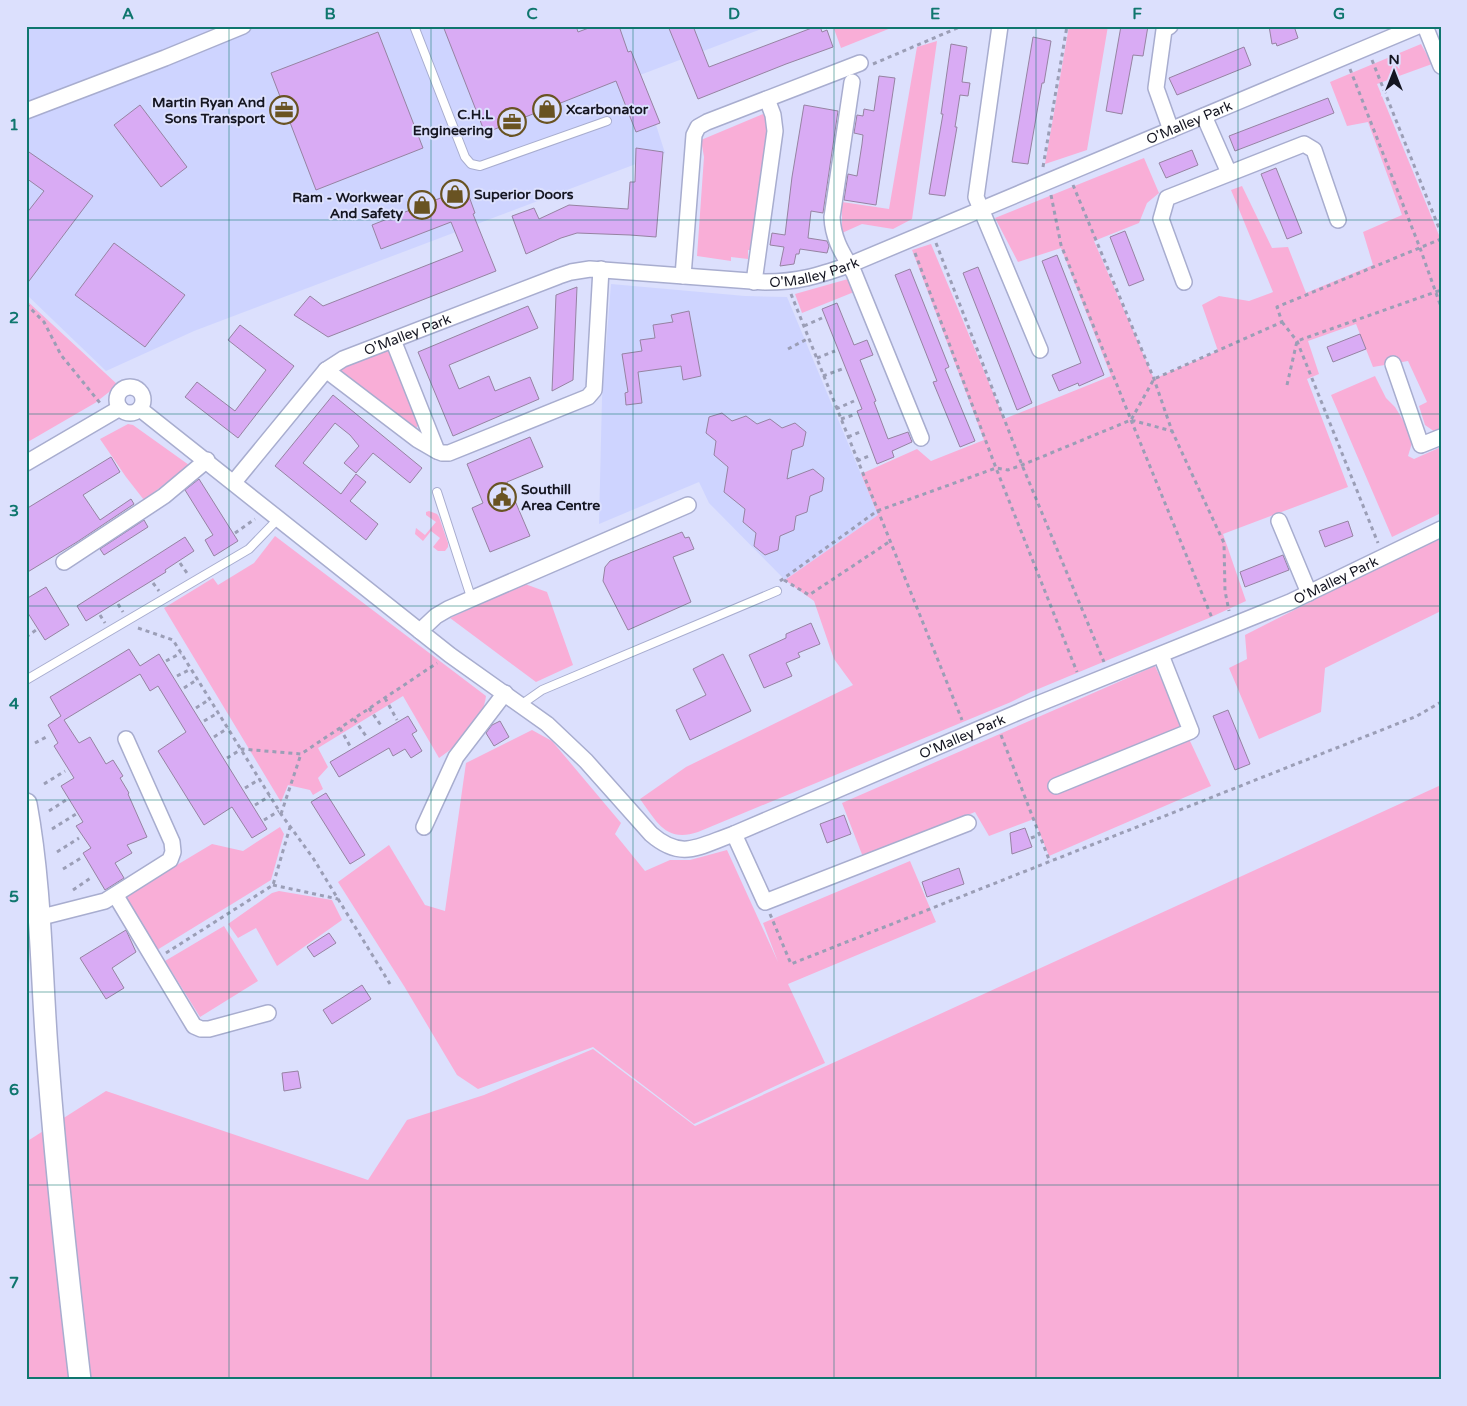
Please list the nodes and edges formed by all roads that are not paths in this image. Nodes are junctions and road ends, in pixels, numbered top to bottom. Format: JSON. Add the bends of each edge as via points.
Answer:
{"nodes":[{"id":1,"x":243,"y":26,"type":"edge"},
{"id":2,"x":414,"y":26,"type":"edge"},
{"id":3,"x":1000,"y":26,"type":"edge"},
{"id":4,"x":1170,"y":26,"type":"edge"},
{"id":5,"x":1418,"y":26,"type":"edge"},
{"id":6,"x":1425,"y":26,"type":"edge"},
{"id":7,"x":865,"y":64,"type":"road end"},
{"id":8,"x":1441,"y":66,"type":"edge"},
{"id":9,"x":852,"y":82,"type":"dead end"},
{"id":10,"x":767,"y":100,"type":"junction"},
{"id":11,"x":26,"y":111,"type":"edge"},
{"id":12,"x":1204,"y":116,"type":"junction"},
{"id":13,"x":607,"y":121,"type":"dead end"},
{"id":14,"x":1172,"y":130,"type":"junction"},
{"id":15,"x":1229,"y":174,"type":"junction"},
{"id":16,"x":981,"y":210,"type":"junction"},
{"id":17,"x":1338,"y":220,"type":"dead end"},
{"id":18,"x":849,"y":265,"type":"junction"},
{"id":19,"x":601,"y":270,"type":"junction"},
{"id":20,"x":683,"y":276,"type":"junction"},
{"id":21,"x":754,"y":282,"type":"junction"},
{"id":22,"x":1184,"y":282,"type":"dead end"},
{"id":23,"x":393,"y":340,"type":"junction"},
{"id":24,"x":1040,"y":350,"type":"dead end"},
{"id":25,"x":1393,"y":364,"type":"dead end"},
{"id":26,"x":326,"y":370,"type":"junction"},
{"id":27,"x":120,"y":408,"type":"junction"},
{"id":28,"x":140,"y":409,"type":"junction"},
{"id":29,"x":1441,"y":437,"type":"edge"},
{"id":30,"x":921,"y":438,"type":"dead end"},
{"id":31,"x":436,"y":450,"type":"junction"},
{"id":32,"x":206,"y":460,"type":"junction"},
{"id":33,"x":26,"y":463,"type":"edge"},
{"id":34,"x":234,"y":482,"type":"junction"},
{"id":35,"x":437,"y":492,"type":"dead end"},
{"id":36,"x":688,"y":505,"type":"dead end"},
{"id":37,"x":278,"y":519,"type":"junction"},
{"id":38,"x":1279,"y":521,"type":"dead end"},
{"id":39,"x":1441,"y":529,"type":"edge"},
{"id":40,"x":64,"y":562,"type":"dead end"},
{"id":41,"x":777,"y":591,"type":"road end"},
{"id":42,"x":1309,"y":593,"type":"junction"},
{"id":43,"x":472,"y":600,"type":"junction"},
{"id":44,"x":420,"y":631,"type":"junction"},
{"id":45,"x":1161,"y":655,"type":"junction"},
{"id":46,"x":26,"y":680,"type":"edge"},
{"id":47,"x":505,"y":693,"type":"junction"},
{"id":48,"x":522,"y":704,"type":"junction"},
{"id":49,"x":126,"y":739,"type":"dead end"},
{"id":50,"x":1056,"y":786,"type":"dead end"},
{"id":51,"x":26,"y":804,"type":"edge"},
{"id":52,"x":968,"y":822,"type":"dead end"},
{"id":53,"x":424,"y":827,"type":"dead end"},
{"id":54,"x":734,"y":834,"type":"junction"},
{"id":55,"x":116,"y":896,"type":"junction"},
{"id":56,"x":33,"y":920,"type":"junction"},
{"id":57,"x":268,"y":1013,"type":"dead end"},
{"id":58,"x":80,"y":1380,"type":"edge"}],
"edges":[{"from":1,"to":11,"type":"street"},
{"from":2,"to":13,"type":"lane","via":[[465,157],[471,164],[480,166]]},
{"from":3,"to":16,"type":"street","via":[[976,197]]},
{"from":4,"to":14,"type":"street","via":[[1164,30],[1156,88]]},
{"from":5,"to":12,"type":"street","name":"O'Malley Park"},
{"from":6,"to":8,"type":"street"},
{"from":7,"to":10,"type":"street"},
{"from":9,"to":18,"type":"street","via":[[832,217],[841,254]]},
{"from":10,"to":20,"type":"street","via":[[707,122],[698,127],[694,135]]},
{"from":10,"to":21,"type":"street","via":[[775,131]]},
{"from":12,"to":14,"type":"street","name":"O'Malley Park"},
{"from":12,"to":15,"type":"street"},
{"from":14,"to":16,"type":"street","name":"O'Malley Park"},
{"from":15,"to":17,"type":"street","via":[[1304,144],[1314,150]]},
{"from":15,"to":22,"type":"street","via":[[1167,198],[1161,219]]},
{"from":16,"to":18,"type":"street","name":"O'Malley Park"},
{"from":16,"to":24,"type":"street"},
{"from":18,"to":21,"type":"street","name":"O'Malley Park","via":[[809,278]]},
{"from":18,"to":30,"type":"street"},
{"from":19,"to":20,"type":"street","name":"O'Malley Park"},
{"from":19,"to":23,"type":"street","name":"O'Malley Park","via":[[571,272]]},
{"from":19,"to":31,"type":"street","via":[[592,394],[449,453]]},
{"from":20,"to":21,"type":"street","name":"O'Malley Park"},
{"from":23,"to":26,"type":"street","name":"O'Malley Park","via":[[344,359]]},
{"from":23,"to":31,"type":"street"},
{"from":25,"to":29,"type":"street","via":[[1421,445]]},
{"from":26,"to":31,"type":"street"},
{"from":26,"to":34,"type":"street","name":"O'Malley Park"},
{"from":27,"to":28,"type":"street","via":[[126,413]]},
{"from":27,"to":28,"type":"street","via":[[118,395],[123,388],[132,387],[143,395]]},
{"from":27,"to":33,"type":"street"},
{"from":28,"to":32,"type":"street","name":"O'Malley Park"},
{"from":32,"to":34,"type":"street","name":"O'Malley Park"},
{"from":32,"to":40,"type":"street","via":[[164,496]]},
{"from":34,"to":37,"type":"street","name":"O'Malley Park"},
{"from":35,"to":43,"type":"lane"},
{"from":36,"to":43,"type":"street"},
{"from":37,"to":44,"type":"street","name":"O'Malley Park"},
{"from":37,"to":46,"type":"lane","via":[[249,549]]},
{"from":38,"to":42,"type":"street"},
{"from":39,"to":42,"type":"street","name":"O'Malley Park"},
{"from":41,"to":48,"type":"lane","via":[[542,690]]},
{"from":42,"to":45,"type":"street","name":"O'Malley Park"},
{"from":43,"to":44,"type":"street","via":[[442,613]]},
{"from":44,"to":47,"type":"street","name":"O'Malley Park"},
{"from":45,"to":50,"type":"street","via":[[1191,730]]},
{"from":45,"to":54,"type":"street","name":"O'Malley Park"},
{"from":47,"to":48,"type":"street","name":"O'Malley Park"},
{"from":47,"to":53,"type":"street","via":[[456,757]]},
{"from":48,"to":54,"type":"street","name":"O'Malley Park","via":[[586,761],[660,842],[671,848],[691,850]]},
{"from":49,"to":55,"type":"street","via":[[174,852],[170,860]]},
{"from":51,"to":56,"type":"main road","via":[[35,867]]},
{"from":52,"to":54,"type":"street","via":[[765,902]]},
{"from":55,"to":56,"type":"street"},
{"from":55,"to":57,"type":"street","via":[[194,1026],[209,1029]]},
{"from":56,"to":58,"type":"main road"}]}
